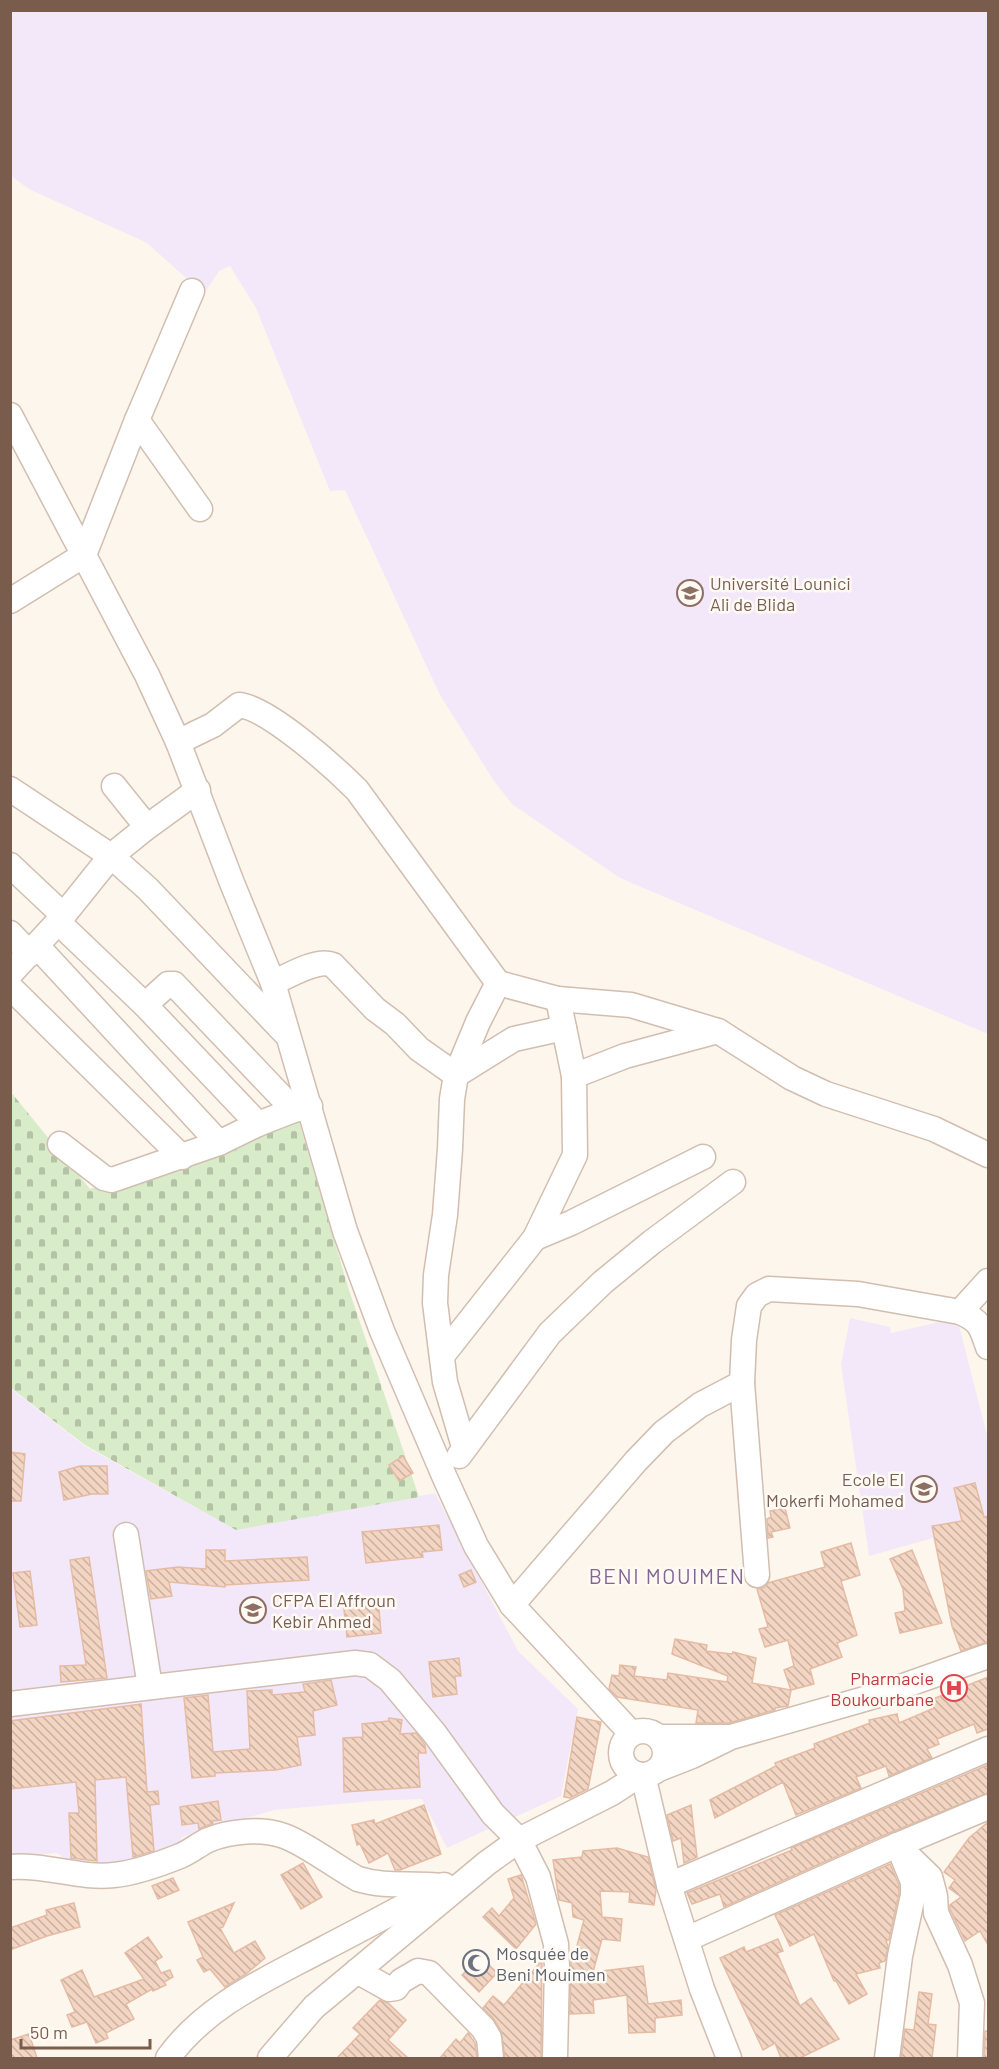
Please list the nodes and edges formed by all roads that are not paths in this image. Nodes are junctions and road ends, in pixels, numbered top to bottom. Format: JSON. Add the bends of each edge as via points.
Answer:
{"nodes":[{"id":1,"x":192,"y":291,"type":"dead end"},
{"id":2,"x":10,"y":415,"type":"edge"},
{"id":3,"x":137,"y":420,"type":"junction"},
{"id":4,"x":200,"y":509,"type":"dead end"},
{"id":5,"x":84,"y":555,"type":"junction"},
{"id":6,"x":10,"y":601,"type":"edge"},
{"id":7,"x":178,"y":742,"type":"junction"},
{"id":8,"x":114,"y":786,"type":"dead end"},
{"id":9,"x":10,"y":789,"type":"edge"},
{"id":10,"x":198,"y":790,"type":"junction"},
{"id":11,"x":147,"y":827,"type":"junction"},
{"id":12,"x":111,"y":856,"type":"junction"},
{"id":13,"x":10,"y":865,"type":"edge"},
{"id":14,"x":61,"y":919,"type":"junction"},
{"id":15,"x":10,"y":933,"type":"edge"},
{"id":16,"x":34,"y":950,"type":"junction"},
{"id":17,"x":10,"y":974,"type":"edge"},
{"id":18,"x":273,"y":983,"type":"junction"},
{"id":19,"x":498,"y":983,"type":"junction"},
{"id":20,"x":10,"y":987,"type":"edge"},
{"id":21,"x":558,"y":999,"type":"junction"},
{"id":22,"x":145,"y":1005,"type":"junction"},
{"id":23,"x":564,"y":1028,"type":"junction"},
{"id":24,"x":718,"y":1031,"type":"junction"},
{"id":25,"x":290,"y":1038,"type":"junction"},
{"id":26,"x":456,"y":1075,"type":"junction"},
{"id":27,"x":574,"y":1076,"type":"junction"},
{"id":28,"x":302,"y":1108,"type":"junction"},
{"id":29,"x":258,"y":1124,"type":"junction"},
{"id":30,"x":219,"y":1143,"type":"junction"},
{"id":31,"x":60,"y":1144,"type":"dead end"},
{"id":32,"x":988,"y":1155,"type":"edge"},
{"id":33,"x":703,"y":1156,"type":"dead end"},
{"id":34,"x":182,"y":1157,"type":"junction"},
{"id":35,"x":733,"y":1182,"type":"dead end"},
{"id":36,"x":535,"y":1238,"type":"junction"},
{"id":37,"x":988,"y":1281,"type":"edge"},
{"id":38,"x":960,"y":1312,"type":"junction"},
{"id":39,"x":988,"y":1347,"type":"edge"},
{"id":40,"x":442,"y":1356,"type":"junction"},
{"id":41,"x":742,"y":1383,"type":"junction"},
{"id":42,"x":465,"y":1447,"type":"junction"},
{"id":43,"x":445,"y":1478,"type":"junction"},
{"id":44,"x":126,"y":1535,"type":"dead end"},
{"id":45,"x":757,"y":1575,"type":"dead end"},
{"id":46,"x":512,"y":1605,"type":"junction"},
{"id":47,"x":988,"y":1656,"type":"edge"},
{"id":48,"x":150,"y":1688,"type":"junction"},
{"id":49,"x":10,"y":1704,"type":"edge"},
{"id":50,"x":631,"y":1733,"type":"junction"},
{"id":51,"x":659,"y":1737,"type":"junction"},
{"id":52,"x":731,"y":1737,"type":"junction"},
{"id":53,"x":988,"y":1749,"type":"edge"},
{"id":54,"x":639,"y":1770,"type":"junction"},
{"id":55,"x":988,"y":1807,"type":"edge"},
{"id":56,"x":519,"y":1840,"type":"junction"},
{"id":57,"x":897,"y":1845,"type":"junction"},
{"id":58,"x":487,"y":1863,"type":"junction"},
{"id":59,"x":10,"y":1867,"type":"edge"},
{"id":60,"x":669,"y":1885,"type":"junction"},
{"id":61,"x":442,"y":1886,"type":"junction"},
{"id":62,"x":687,"y":1939,"type":"junction"},
{"id":63,"x":357,"y":1971,"type":"junction"},
{"id":64,"x":168,"y":2058,"type":"edge"},
{"id":65,"x":270,"y":2058,"type":"edge"},
{"id":66,"x":491,"y":2058,"type":"edge"},
{"id":67,"x":555,"y":2058,"type":"edge"},
{"id":68,"x":729,"y":2058,"type":"edge"},
{"id":69,"x":887,"y":2058,"type":"edge"},
{"id":70,"x":970,"y":2058,"type":"edge"}],
"edges":[{"from":1,"to":3,"type":"street"},
{"from":2,"to":5,"type":"street"},
{"from":3,"to":4,"type":"street"},
{"from":3,"to":5,"type":"street"},
{"from":5,"to":6,"type":"street"},
{"from":5,"to":7,"type":"street"},
{"from":7,"to":10,"type":"street"},
{"from":7,"to":19,"type":"street","via":[[239,705],[282,727],[357,790]]},
{"from":8,"to":11,"type":"street"},
{"from":9,"to":12,"type":"street"},
{"from":10,"to":11,"type":"street"},
{"from":10,"to":18,"type":"street"},
{"from":11,"to":12,"type":"street"},
{"from":12,"to":14,"type":"street"},
{"from":12,"to":25,"type":"street","via":[[148,889]]},
{"from":13,"to":14,"type":"street"},
{"from":14,"to":16,"type":"street"},
{"from":14,"to":22,"type":"street"},
{"from":15,"to":16,"type":"street"},
{"from":16,"to":17,"type":"street"},
{"from":16,"to":30,"type":"street"},
{"from":18,"to":25,"type":"street"},
{"from":18,"to":26,"type":"street","via":[[318,963],[333,965],[419,1049]]},
{"from":19,"to":21,"type":"street"},
{"from":19,"to":26,"type":"street"},
{"from":20,"to":34,"type":"street"},
{"from":21,"to":23,"type":"street"},
{"from":21,"to":24,"type":"street","via":[[631,1005]]},
{"from":22,"to":28,"type":"street","via":[[168,984],[174,984]]},
{"from":22,"to":29,"type":"street"},
{"from":23,"to":26,"type":"street","via":[[514,1039]]},
{"from":23,"to":27,"type":"street"},
{"from":24,"to":27,"type":"street","via":[[625,1056]]},
{"from":24,"to":32,"type":"street","via":[[792,1078],[826,1094],[934,1129]]},
{"from":25,"to":28,"type":"street"},
{"from":26,"to":40,"type":"street","via":[[435,1302]]},
{"from":27,"to":36,"type":"street","via":[[575,1155]]},
{"from":28,"to":29,"type":"street"},
{"from":28,"to":43,"type":"street","via":[[382,1331]]},
{"from":29,"to":30,"type":"street"},
{"from":30,"to":34,"type":"street"},
{"from":31,"to":34,"type":"street","via":[[112,1180]]},
{"from":33,"to":36,"type":"street"},
{"from":35,"to":42,"type":"street","via":[[603,1282],[550,1333]]},
{"from":36,"to":40,"type":"street"},
{"from":37,"to":38,"type":"street"},
{"from":38,"to":39,"type":"street","via":[[975,1318]]},
{"from":38,"to":41,"type":"street","via":[[858,1294],[769,1289],[757,1294],[749,1306]]},
{"from":40,"to":42,"type":"street","via":[[445,1382]]},
{"from":41,"to":45,"type":"street"},
{"from":41,"to":46,"type":"street","via":[[699,1405],[664,1432]]},
{"from":42,"to":43,"type":"street"},
{"from":43,"to":46,"type":"street","via":[[477,1546]]},
{"from":44,"to":48,"type":"street"},
{"from":46,"to":50,"type":"street"},
{"from":47,"to":52,"type":"street","via":[[875,1696]]},
{"from":48,"to":49,"type":"street"},
{"from":48,"to":56,"type":"street","via":[[355,1663],[370,1665],[390,1680],[493,1814]]},
{"from":50,"to":51,"type":"street","via":[[651,1731]]},
{"from":50,"to":54,"type":"street","via":[[621,1746]]},
{"from":51,"to":52,"type":"street"},
{"from":51,"to":54,"type":"street","via":[[666,1753],[664,1762]]},
{"from":52,"to":54,"type":"street","via":[[692,1756]]},
{"from":53,"to":60,"type":"street"},
{"from":54,"to":56,"type":"street","via":[[596,1802]]},
{"from":54,"to":60,"type":"street"},
{"from":55,"to":57,"type":"street"},
{"from":56,"to":58,"type":"street"},
{"from":56,"to":67,"type":"street","via":[[538,1877],[556,1944]]},
{"from":57,"to":62,"type":"street"},
{"from":57,"to":69,"type":"street","via":[[913,1882],[913,1894],[900,1956]]},
{"from":57,"to":70,"type":"street","via":[[930,1877],[936,1913],[972,2003]]},
{"from":58,"to":61,"type":"street"},
{"from":58,"to":63,"type":"street"},
{"from":59,"to":61,"type":"street","via":[[47,1867],[88,1876],[116,1875],[181,1856],[215,1838],[257,1832],[284,1836],[370,1883]]},
{"from":60,"to":62,"type":"street"},
{"from":61,"to":64,"type":"street","via":[[248,1989],[206,2016]]},
{"from":62,"to":68,"type":"street"},
{"from":63,"to":65,"type":"street","via":[[314,2007]]},
{"from":63,"to":66,"type":"street","via":[[389,1989],[418,1971],[429,1973],[483,2028],[489,2038]]}]}
